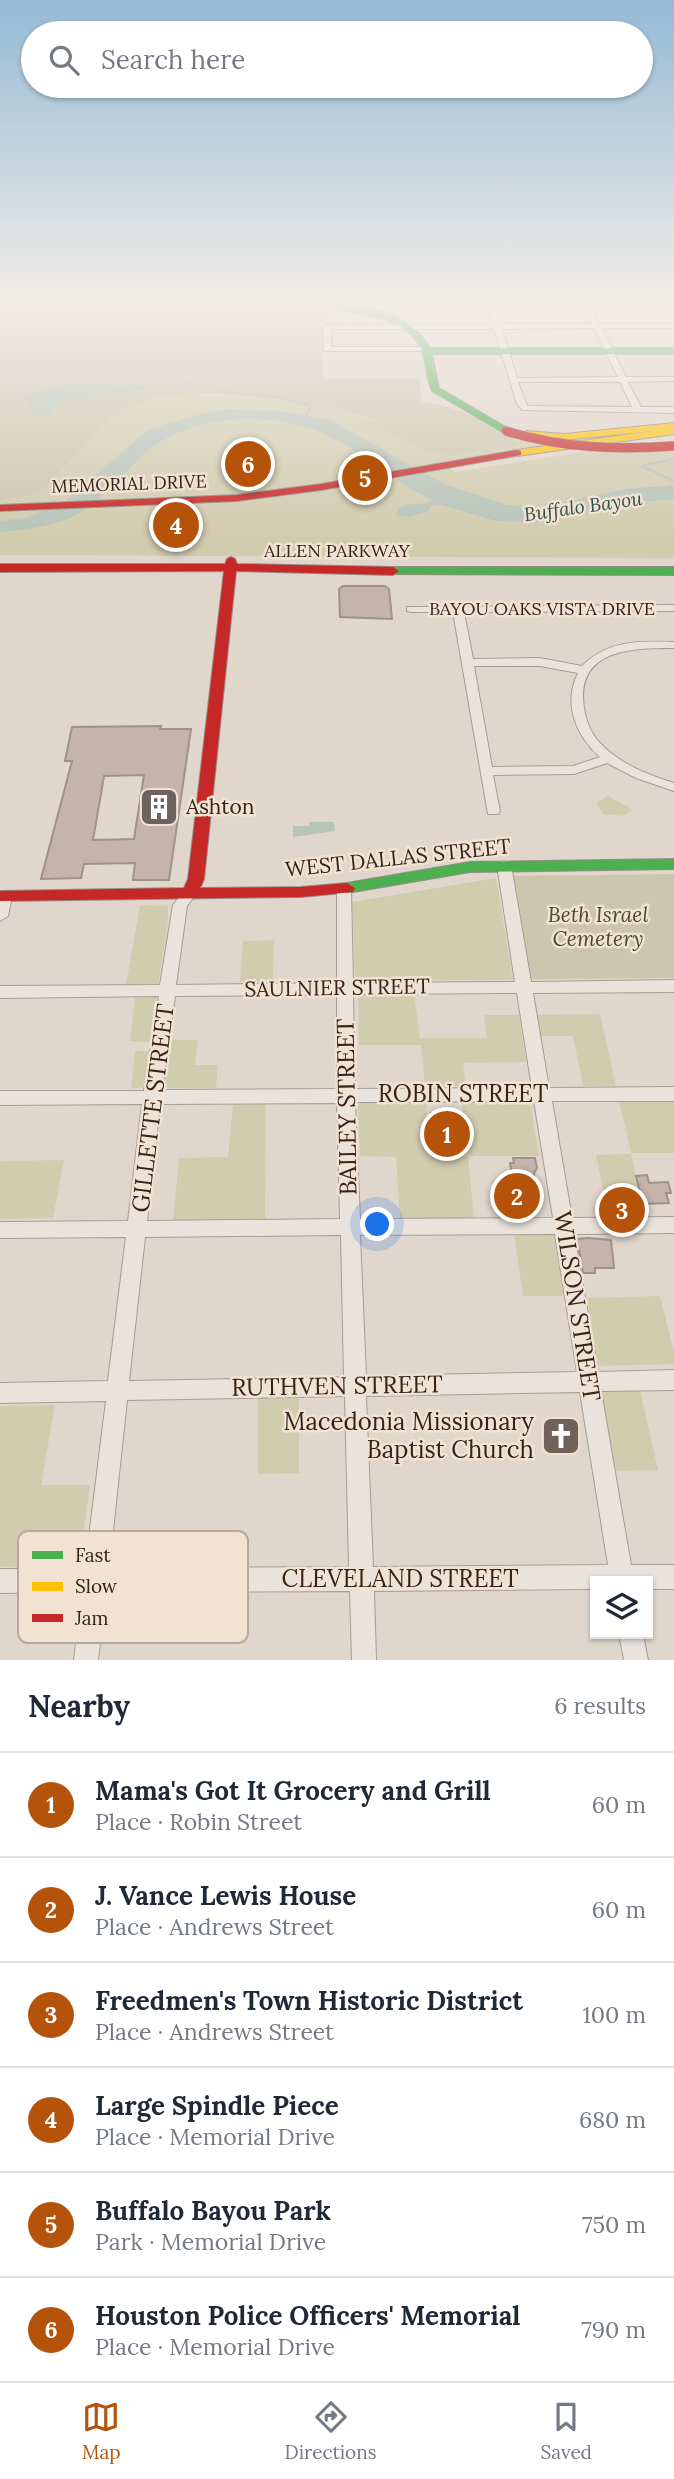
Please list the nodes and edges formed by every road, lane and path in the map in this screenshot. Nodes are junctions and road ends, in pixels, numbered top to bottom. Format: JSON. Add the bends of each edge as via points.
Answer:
{"nodes":[{"id":1,"x":429,"y":379,"type":"edge"},
{"id":2,"x":572,"y":379,"type":"edge"},
{"id":3,"x":623,"y":379,"type":"edge"},
{"id":4,"x":514,"y":380,"type":"joint"},
{"id":5,"x":466,"y":409,"type":"junction"},
{"id":6,"x":638,"y":410,"type":"junction"},
{"id":7,"x":674,"y":410,"type":"edge"},
{"id":8,"x":674,"y":426,"type":"edge"},
{"id":9,"x":674,"y":431,"type":"edge"},
{"id":10,"x":674,"y":439,"type":"edge"},
{"id":11,"x":674,"y":446,"type":"edge"},
{"id":12,"x":459,"y":466,"type":"junction"},
{"id":13,"x":105,"y":507,"type":"junction"},
{"id":14,"x":0,"y":508,"type":"edge"},
{"id":15,"x":0,"y":514,"type":"edge"},
{"id":16,"x":196,"y":553,"type":"dead end"},
{"id":17,"x":0,"y":559,"type":"edge"},
{"id":18,"x":674,"y":562,"type":"edge"},
{"id":19,"x":231,"y":565,"type":"junction"},
{"id":20,"x":0,"y":568,"type":"edge"},
{"id":21,"x":674,"y":570,"type":"edge"},
{"id":22,"x":674,"y":608,"type":"edge"},
{"id":23,"x":411,"y":609,"type":"dead end"},
{"id":24,"x":458,"y":609,"type":"junction"},
{"id":25,"x":674,"y":645,"type":"edge"},
{"id":26,"x":468,"y":663,"type":"junction"},
{"id":27,"x":583,"y":670,"type":"junction"},
{"id":28,"x":609,"y":758,"type":"junction"},
{"id":29,"x":486,"y":771,"type":"junction"},
{"id":30,"x":674,"y":787,"type":"edge"},
{"id":31,"x":493,"y":811,"type":"dead end"},
{"id":32,"x":674,"y":864,"type":"edge"},
{"id":33,"x":504,"y":865,"type":"junction"},
{"id":34,"x":344,"y":889,"type":"junction"},
{"id":35,"x":190,"y":893,"type":"junction"},
{"id":36,"x":3,"y":896,"type":"edge"},
{"id":37,"x":0,"y":916,"type":"edge"},
{"id":38,"x":674,"y":986,"type":"edge"},
{"id":39,"x":524,"y":987,"type":"junction"},
{"id":40,"x":344,"y":988,"type":"junction"},
{"id":41,"x":169,"y":990,"type":"junction"},
{"id":42,"x":0,"y":992,"type":"edge"},
{"id":43,"x":542,"y":1094,"type":"junction"},
{"id":44,"x":674,"y":1094,"type":"edge"},
{"id":45,"x":346,"y":1095,"type":"junction"},
{"id":46,"x":152,"y":1097,"type":"junction"},
{"id":47,"x":0,"y":1098,"type":"edge"},
{"id":48,"x":564,"y":1225,"type":"junction"},
{"id":49,"x":674,"y":1225,"type":"edge"},
{"id":50,"x":350,"y":1228,"type":"junction"},
{"id":51,"x":138,"y":1229,"type":"junction"},
{"id":52,"x":0,"y":1230,"type":"edge"},
{"id":53,"x":589,"y":1380,"type":"junction"},
{"id":54,"x":674,"y":1380,"type":"edge"},
{"id":55,"x":355,"y":1385,"type":"junction"},
{"id":56,"x":118,"y":1391,"type":"junction"},
{"id":57,"x":0,"y":1393,"type":"edge"},
{"id":58,"x":101,"y":1531,"type":"edge"},
{"id":59,"x":621,"y":1576,"type":"edge"},
{"id":60,"x":674,"y":1577,"type":"edge"},
{"id":61,"x":653,"y":1578,"type":"edge"},
{"id":62,"x":248,"y":1579,"type":"edge"},
{"id":63,"x":362,"y":1579,"type":"junction"},
{"id":64,"x":590,"y":1580,"type":"edge"},
{"id":65,"x":0,"y":1581,"type":"edge"},
{"id":66,"x":18,"y":1581,"type":"edge"},
{"id":67,"x":632,"y":1639,"type":"edge"},
{"id":68,"x":364,"y":1660,"type":"edge"},
{"id":69,"x":635,"y":1660,"type":"edge"}],
"edges":[{"from":1,"to":5,"type":"main road","via":[[435,389]]},
{"from":2,"to":4,"type":"street"},
{"from":3,"to":6,"type":"street"},
{"from":4,"to":6,"type":"street","via":[[525,408]]},
{"from":5,"to":8,"type":"main road","via":[[516,431],[544,436]]},
{"from":5,"to":11,"type":"main road","bridge":true,"via":[[506,431],[540,442],[582,449]]},
{"from":6,"to":7,"type":"street"},
{"from":9,"to":12,"type":"main road","name":"MEMORIAL DRIVE","via":[[586,441]]},
{"from":10,"to":12,"type":"main road","name":"MEMORIAL DRIVE"},
{"from":12,"to":13,"type":"main road","name":"MEMORIAL DRIVE","via":[[354,484]]},
{"from":13,"to":14,"type":"main road","name":"MEMORIAL DRIVE"},
{"from":13,"to":15,"type":"main road","name":"MEMORIAL DRIVE"},
{"from":16,"to":19,"type":"main road"},
{"from":17,"to":19,"type":"main road","name":"ALLEN PARKWAY"},
{"from":18,"to":19,"type":"main road","name":"ALLEN PARKWAY"},
{"from":19,"to":20,"type":"main road","name":"ALLEN PARKWAY"},
{"from":19,"to":21,"type":"main road","name":"ALLEN PARKWAY"},
{"from":19,"to":35,"type":"main road","name":"GILLETTE STREET","via":[[209,773]]},
{"from":22,"to":24,"type":"street","name":"BAYOU OAKS VISTA DRIVE"},
{"from":23,"to":24,"type":"street","name":"BAYOU OAKS VISTA DRIVE"},
{"from":24,"to":26,"type":"street"},
{"from":25,"to":27,"type":"street","via":[[615,649]]},
{"from":26,"to":27,"type":"street","via":[[540,662]]},
{"from":26,"to":29,"type":"street"},
{"from":27,"to":28,"type":"street","via":[[576,690],[578,715],[589,737]]},
{"from":28,"to":29,"type":"street","via":[[574,770]]},
{"from":28,"to":30,"type":"street"},
{"from":29,"to":31,"type":"street"},
{"from":32,"to":33,"type":"main road","name":"WEST DALLAS STREET"},
{"from":33,"to":34,"type":"main road","name":"WEST DALLAS STREET","via":[[428,872]]},
{"from":33,"to":39,"type":"street","name":"WILSON STREET"},
{"from":34,"to":35,"type":"main road","name":"WEST DALLAS STREET"},
{"from":34,"to":40,"type":"street","name":"BAILEY STREET"},
{"from":35,"to":36,"type":"main road","name":"WEST DALLAS STREET"},
{"from":35,"to":41,"type":"street","name":"GILLETTE STREET","via":[[180,905]]},
{"from":36,"to":37,"type":"street"},
{"from":38,"to":39,"type":"street","name":"SAULNIER STREET"},
{"from":39,"to":40,"type":"street","name":"SAULNIER STREET"},
{"from":39,"to":43,"type":"street","name":"WILSON STREET"},
{"from":40,"to":41,"type":"street","name":"SAULNIER STREET"},
{"from":40,"to":45,"type":"street","name":"BAILEY STREET"},
{"from":41,"to":42,"type":"street","name":"SAULNIER STREET"},
{"from":41,"to":46,"type":"street","name":"GILLETTE STREET"},
{"from":43,"to":44,"type":"street","name":"ROBIN STREET"},
{"from":43,"to":45,"type":"street","name":"ROBIN STREET"},
{"from":43,"to":48,"type":"street","name":"WILSON STREET"},
{"from":45,"to":46,"type":"street","name":"ROBIN STREET"},
{"from":45,"to":50,"type":"street","name":"BAILEY STREET"},
{"from":46,"to":47,"type":"street","name":"ROBIN STREET"},
{"from":46,"to":51,"type":"street","name":"GILLETTE STREET"},
{"from":48,"to":49,"type":"street"},
{"from":48,"to":50,"type":"street"},
{"from":48,"to":53,"type":"street","name":"WILSON STREET"},
{"from":50,"to":51,"type":"street"},
{"from":50,"to":55,"type":"street","name":"BAILEY STREET"},
{"from":51,"to":52,"type":"street"},
{"from":51,"to":56,"type":"street","name":"GILLETTE STREET"},
{"from":53,"to":54,"type":"street","name":"RUTHVEN STREET"},
{"from":53,"to":55,"type":"street","name":"RUTHVEN STREET"},
{"from":53,"to":59,"type":"street","name":"WILSON STREET"},
{"from":55,"to":56,"type":"street","name":"RUTHVEN STREET"},
{"from":55,"to":63,"type":"street","name":"BAILEY STREET"},
{"from":56,"to":57,"type":"street","name":"RUTHVEN STREET"},
{"from":56,"to":58,"type":"street","name":"GILLETTE STREET"},
{"from":60,"to":61,"type":"street","name":"CLEVELAND STREET"},
{"from":62,"to":63,"type":"street","name":"CLEVELAND STREET"},
{"from":63,"to":64,"type":"street","name":"CLEVELAND STREET"},
{"from":63,"to":68,"type":"street","name":"BAILEY STREET"},
{"from":65,"to":66,"type":"street","name":"CLEVELAND STREET"},
{"from":67,"to":69,"type":"street"}]}
